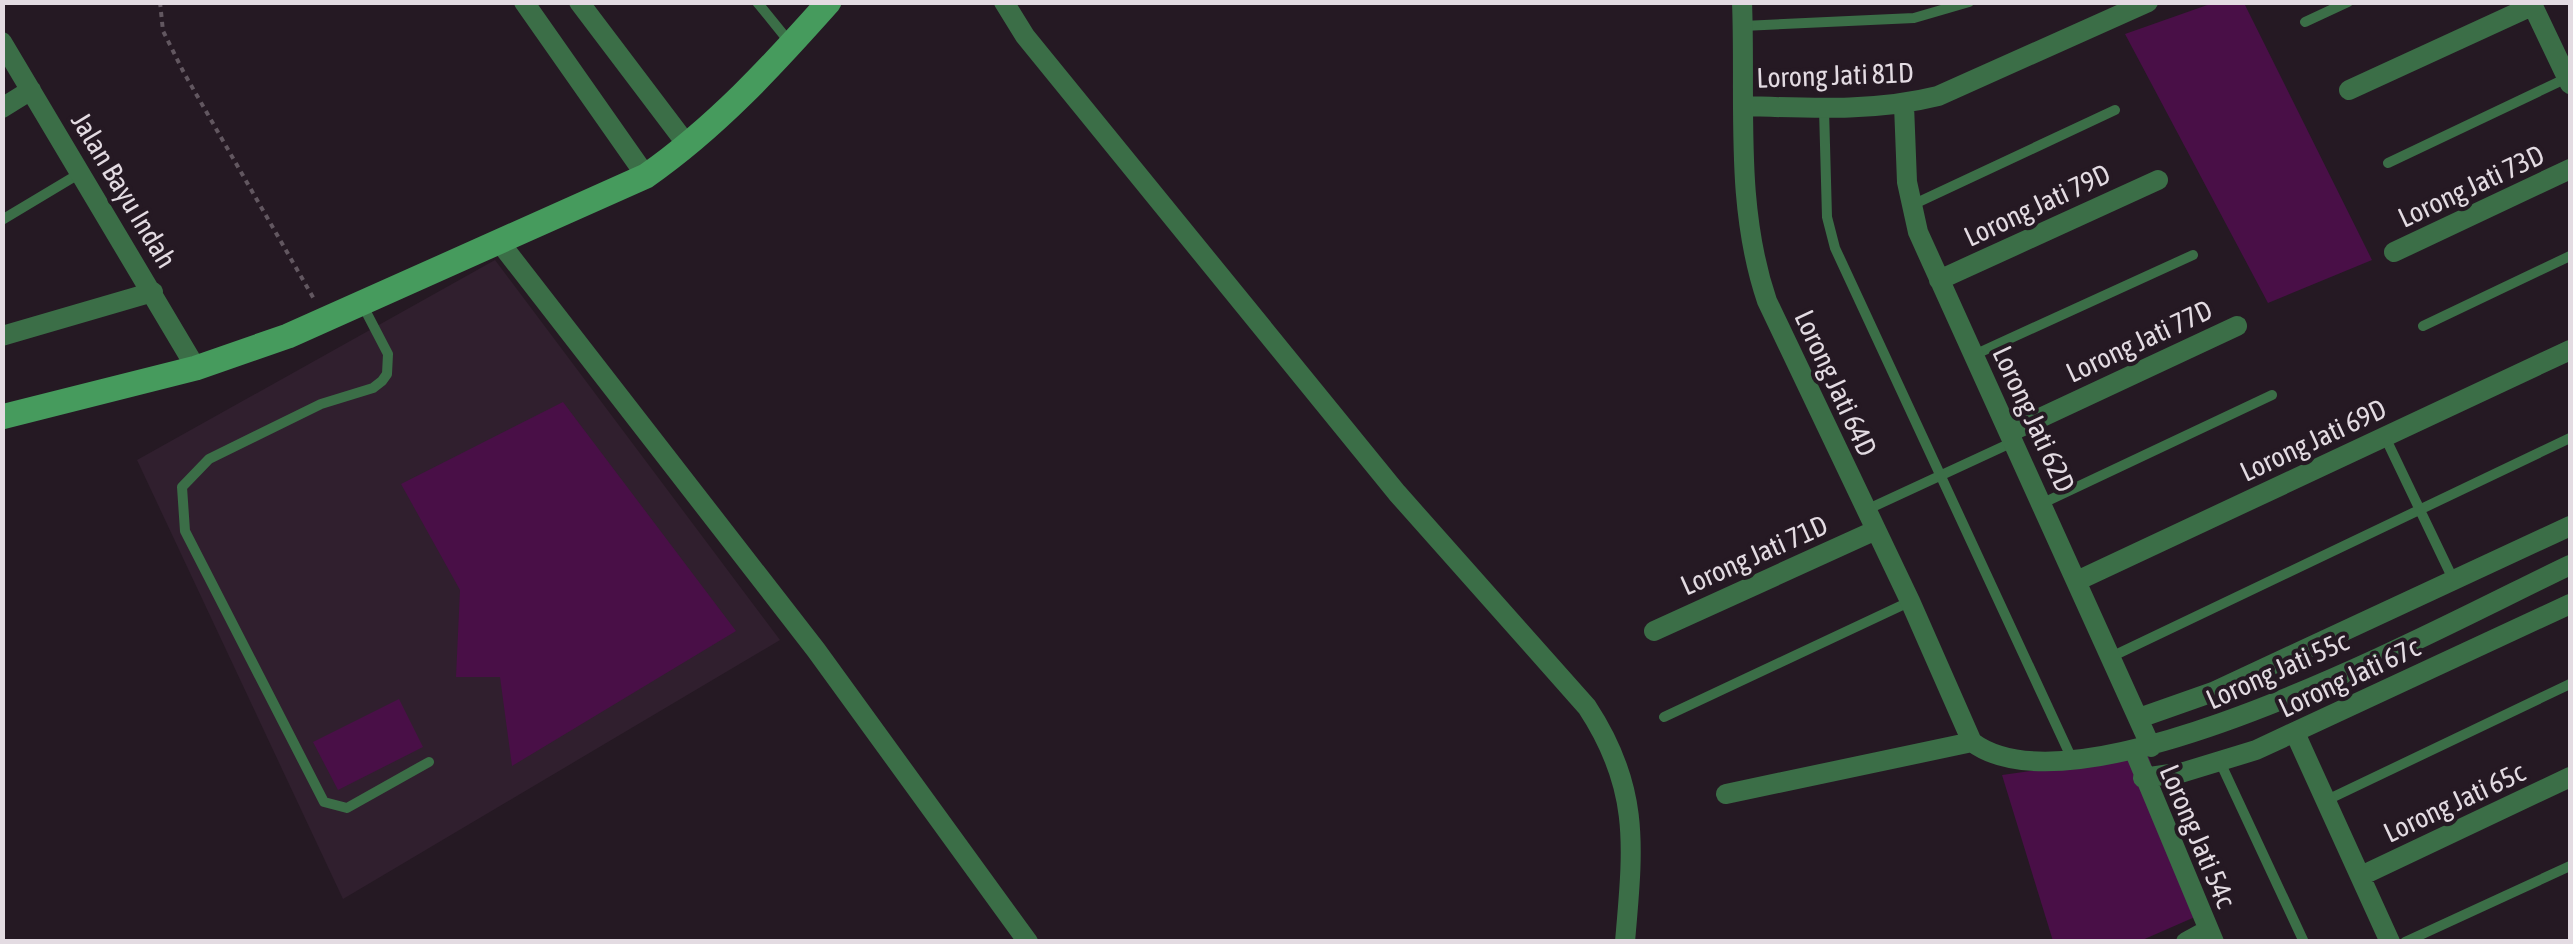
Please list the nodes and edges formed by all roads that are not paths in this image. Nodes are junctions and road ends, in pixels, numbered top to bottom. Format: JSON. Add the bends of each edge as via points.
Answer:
{"nodes":[{"id":1,"x":524,"y":2,"type":"edge"},
{"id":2,"x":579,"y":2,"type":"edge"},
{"id":3,"x":757,"y":2,"type":"edge"},
{"id":4,"x":829,"y":2,"type":"edge"},
{"id":5,"x":1004,"y":2,"type":"edge"},
{"id":6,"x":1742,"y":2,"type":"edge"},
{"id":7,"x":1969,"y":2,"type":"edge"},
{"id":8,"x":2148,"y":2,"type":"edge"},
{"id":9,"x":2348,"y":2,"type":"edge"},
{"id":10,"x":2531,"y":4,"type":"edge"},
{"id":11,"x":2305,"y":22,"type":"dead end"},
{"id":12,"x":1743,"y":26,"type":"junction"},
{"id":13,"x":2,"y":42,"type":"edge"},
{"id":14,"x":792,"y":44,"type":"junction"},
{"id":15,"x":2569,"y":81,"type":"edge"},
{"id":16,"x":31,"y":90,"type":"junction"},
{"id":17,"x":2350,"y":90,"type":"dead end"},
{"id":18,"x":1904,"y":105,"type":"junction"},
{"id":19,"x":1743,"y":106,"type":"junction"},
{"id":20,"x":2,"y":108,"type":"edge"},
{"id":21,"x":1824,"y":108,"type":"junction"},
{"id":22,"x":2115,"y":110,"type":"dead end"},
{"id":23,"x":688,"y":146,"type":"junction"},
{"id":24,"x":2388,"y":163,"type":"dead end"},
{"id":25,"x":2570,"y":169,"type":"edge"},
{"id":26,"x":83,"y":172,"type":"junction"},
{"id":27,"x":646,"y":176,"type":"junction"},
{"id":28,"x":2158,"y":180,"type":"dead end"},
{"id":29,"x":1909,"y":206,"type":"junction"},
{"id":30,"x":2,"y":220,"type":"edge"},
{"id":31,"x":501,"y":244,"type":"junction"},
{"id":32,"x":2394,"y":252,"type":"dead end"},
{"id":33,"x":2193,"y":255,"type":"dead end"},
{"id":34,"x":2570,"y":256,"type":"edge"},
{"id":35,"x":1939,"y":280,"type":"junction"},
{"id":36,"x":154,"y":292,"type":"junction"},
{"id":37,"x":363,"y":305,"type":"junction"},
{"id":38,"x":2237,"y":326,"type":"dead end"},
{"id":39,"x":2423,"y":326,"type":"dead end"},
{"id":40,"x":2,"y":336,"type":"edge"},
{"id":41,"x":2570,"y":350,"type":"edge"},
{"id":42,"x":1974,"y":355,"type":"junction"},
{"id":43,"x":196,"y":368,"type":"junction"},
{"id":44,"x":2272,"y":394,"type":"dead end"},
{"id":45,"x":2,"y":417,"type":"edge"},
{"id":46,"x":2012,"y":436,"type":"junction"},
{"id":47,"x":2385,"y":437,"type":"junction"},
{"id":48,"x":2570,"y":438,"type":"edge"},
{"id":49,"x":1938,"y":475,"type":"junction"},
{"id":50,"x":2043,"y":503,"type":"junction"},
{"id":51,"x":2419,"y":508,"type":"junction"},
{"id":52,"x":1866,"y":510,"type":"junction"},
{"id":53,"x":2570,"y":526,"type":"edge"},
{"id":54,"x":1876,"y":530,"type":"junction"},
{"id":55,"x":2569,"y":568,"type":"edge"},
{"id":56,"x":2080,"y":580,"type":"junction"},
{"id":57,"x":2453,"y":580,"type":"junction"},
{"id":58,"x":1910,"y":601,"type":"junction"},
{"id":59,"x":2570,"y":604,"type":"edge"},
{"id":60,"x":1654,"y":631,"type":"dead end"},
{"id":61,"x":2113,"y":656,"type":"junction"},
{"id":62,"x":2570,"y":684,"type":"edge"},
{"id":63,"x":1664,"y":716,"type":"dead end"},
{"id":64,"x":2142,"y":717,"type":"junction"},
{"id":65,"x":2295,"y":733,"type":"junction"},
{"id":66,"x":1972,"y":742,"type":"junction"},
{"id":67,"x":2142,"y":749,"type":"junction"},
{"id":68,"x":1989,"y":756,"type":"joint"},
{"id":69,"x":2073,"y":760,"type":"junction"},
{"id":70,"x":429,"y":762,"type":"dead end"},
{"id":71,"x":2220,"y":762,"type":"junction"},
{"id":72,"x":2570,"y":777,"type":"edge"},
{"id":73,"x":2143,"y":778,"type":"junction"},
{"id":74,"x":1726,"y":794,"type":"dead end"},
{"id":75,"x":2327,"y":800,"type":"junction"},
{"id":76,"x":2570,"y":866,"type":"edge"},
{"id":77,"x":2361,"y":876,"type":"junction"},
{"id":78,"x":2211,"y":936,"type":"edge"},
{"id":79,"x":1028,"y":942,"type":"edge"},
{"id":80,"x":1626,"y":942,"type":"edge"},
{"id":81,"x":2186,"y":942,"type":"edge"},
{"id":82,"x":2304,"y":942,"type":"edge"},
{"id":83,"x":2390,"y":942,"type":"edge"},
{"id":84,"x":2404,"y":942,"type":"edge"}],
"edges":[{"from":1,"to":27,"type":"street"},
{"from":2,"to":23,"type":"street"},
{"from":3,"to":14,"type":"lane"},
{"from":4,"to":14,"type":"main road"},
{"from":5,"to":80,"type":"street","via":[[1274,345],[1596,720],[1613,746],[1626,789],[1632,865]]},
{"from":6,"to":12,"type":"street","name":"Lorong Jati 64D"},
{"from":7,"to":12,"type":"lane","via":[[1914,18]]},
{"from":8,"to":18,"type":"street","name":"Lorong Jati 81D","via":[[1970,83]]},
{"from":9,"to":11,"type":"lane"},
{"from":10,"to":15,"type":"street"},
{"from":10,"to":17,"type":"street"},
{"from":12,"to":19,"type":"street","name":"Lorong Jati 64D"},
{"from":13,"to":16,"type":"street","name":"Jalan Bayu Indah"},
{"from":14,"to":23,"type":"main road"},
{"from":15,"to":24,"type":"lane"},
{"from":16,"to":20,"type":"street"},
{"from":16,"to":26,"type":"street","name":"Jalan Bayu Indah"},
{"from":18,"to":21,"type":"street","name":"Lorong Jati 81D"},
{"from":18,"to":29,"type":"street","name":"Lorong Jati 62D"},
{"from":19,"to":21,"type":"street","name":"Lorong Jati 81D"},
{"from":19,"to":52,"type":"street","name":"Lorong Jati 64D","via":[[1751,254]]},
{"from":21,"to":49,"type":"lane","via":[[1834,248]]},
{"from":22,"to":29,"type":"lane"},
{"from":23,"to":27,"type":"main road"},
{"from":25,"to":32,"type":"street","name":"Lorong Jati 73D"},
{"from":26,"to":30,"type":"lane"},
{"from":26,"to":36,"type":"street","name":"Jalan Bayu Indah"},
{"from":27,"to":31,"type":"main road"},
{"from":28,"to":35,"type":"street","name":"Lorong Jati 79D"},
{"from":29,"to":35,"type":"street","name":"Lorong Jati 62D"},
{"from":31,"to":37,"type":"main road"},
{"from":31,"to":79,"type":"street","via":[[816,650]]},
{"from":33,"to":42,"type":"lane"},
{"from":34,"to":39,"type":"lane"},
{"from":35,"to":42,"type":"street","name":"Lorong Jati 62D"},
{"from":36,"to":40,"type":"street"},
{"from":36,"to":43,"type":"street","name":"Jalan Bayu Indah"},
{"from":37,"to":43,"type":"main road"},
{"from":37,"to":70,"type":"lane","via":[[388,354],[382,381],[210,460],[182,487],[180,513],[261,687],[324,802],[347,808]]},
{"from":38,"to":46,"type":"street","name":"Lorong Jati 77D"},
{"from":41,"to":47,"type":"street","name":"Lorong Jati 69D"},
{"from":42,"to":46,"type":"street","name":"Lorong Jati 62D"},
{"from":43,"to":45,"type":"main road"},
{"from":44,"to":50,"type":"lane"},
{"from":46,"to":49,"type":"lane"},
{"from":46,"to":50,"type":"street","name":"Lorong Jati 62D"},
{"from":47,"to":51,"type":"lane"},
{"from":47,"to":56,"type":"street","name":"Lorong Jati 69D"},
{"from":48,"to":51,"type":"lane"},
{"from":49,"to":52,"type":"lane"},
{"from":49,"to":69,"type":"lane"},
{"from":50,"to":56,"type":"street","name":"Lorong Jati 62D"},
{"from":51,"to":57,"type":"lane"},
{"from":51,"to":61,"type":"lane"},
{"from":52,"to":54,"type":"street","name":"Lorong Jati 64D"},
{"from":53,"to":57,"type":"street"},
{"from":54,"to":58,"type":"street","name":"Lorong Jati 64D"},
{"from":54,"to":60,"type":"street","name":"Lorong Jati 71D"},
{"from":55,"to":67,"type":"street","name":"Lorong Jati 55c","via":[[2227,724]]},
{"from":56,"to":61,"type":"street","name":"Lorong Jati 62D"},
{"from":57,"to":64,"type":"street","via":[[2188,703]]},
{"from":58,"to":63,"type":"lane"},
{"from":58,"to":66,"type":"street","name":"Lorong Jati 64D"},
{"from":59,"to":65,"type":"street","name":"Lorong Jati 67c"},
{"from":61,"to":64,"type":"street","name":"Lorong Jati 62D"},
{"from":62,"to":75,"type":"lane"},
{"from":64,"to":67,"type":"street","name":"Lorong Jati 62D"},
{"from":65,"to":71,"type":"street","name":"Lorong Jati 67c"},
{"from":65,"to":75,"type":"street"},
{"from":66,"to":68,"type":"street","name":"Lorong Jati 64D"},
{"from":66,"to":74,"type":"street"},
{"from":67,"to":69,"type":"street","name":"Lorong Jati 55c"},
{"from":67,"to":73,"type":"street","name":"Lorong Jati 54c"},
{"from":68,"to":69,"type":"street","name":"Lorong Jati 55c","via":[[2019,764]]},
{"from":71,"to":73,"type":"street","name":"Lorong Jati 67c"},
{"from":71,"to":82,"type":"lane"},
{"from":72,"to":77,"type":"street","name":"Lorong Jati 65c"},
{"from":73,"to":78,"type":"street","name":"Lorong Jati 54c"},
{"from":75,"to":77,"type":"street"},
{"from":76,"to":84,"type":"lane"},
{"from":77,"to":83,"type":"street"},
{"from":78,"to":81,"type":"street"}]}
